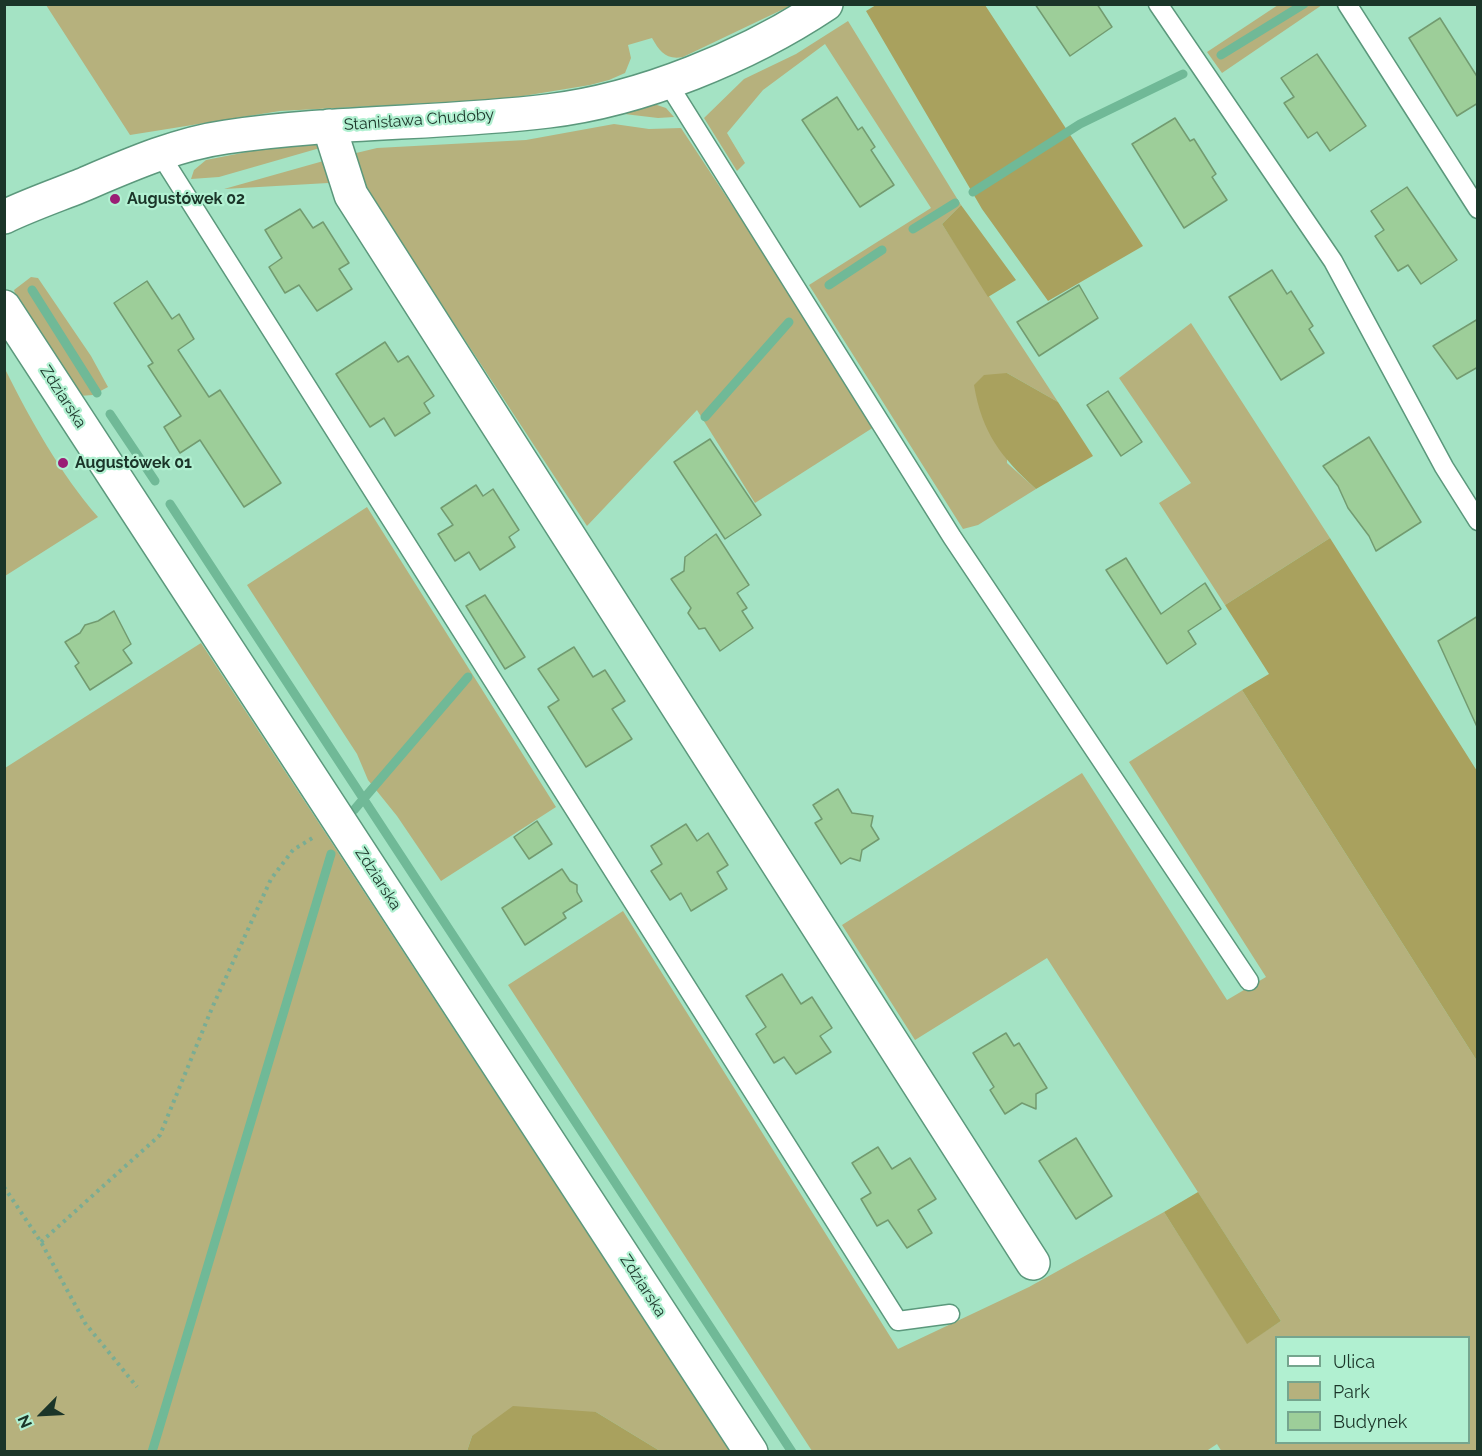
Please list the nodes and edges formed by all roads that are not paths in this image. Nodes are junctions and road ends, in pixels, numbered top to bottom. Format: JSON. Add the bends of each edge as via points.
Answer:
{"nodes":[{"id":1,"x":826,"y":4,"type":"edge"},
{"id":2,"x":1158,"y":4,"type":"edge"},
{"id":3,"x":1347,"y":4,"type":"edge"},
{"id":4,"x":667,"y":82,"type":"junction"},
{"id":5,"x":329,"y":126,"type":"junction"},
{"id":6,"x":160,"y":154,"type":"junction"},
{"id":7,"x":1478,"y":209,"type":"edge"},
{"id":8,"x":4,"y":217,"type":"edge"},
{"id":9,"x":4,"y":306,"type":"edge"},
{"id":10,"x":1478,"y":521,"type":"edge"},
{"id":11,"x":1249,"y":981,"type":"dead end"},
{"id":12,"x":1033,"y":1263,"type":"dead end"},
{"id":13,"x":950,"y":1314,"type":"dead end"},
{"id":14,"x":751,"y":1452,"type":"edge"}],
"edges":[{"from":1,"to":4,"type":"street","name":"Stanisława Chudoby","via":[[748,48]]},
{"from":2,"to":10,"type":"lane","via":[[1333,261],[1444,467]]},
{"from":3,"to":7,"type":"lane"},
{"from":4,"to":5,"type":"street","name":"Stanisława Chudoby","via":[[611,99],[549,111]]},
{"from":4,"to":11,"type":"lane","via":[[952,537]]},
{"from":5,"to":6,"type":"street","name":"Stanisława Chudoby","via":[[224,137]]},
{"from":5,"to":12,"type":"street","via":[[351,195]]},
{"from":6,"to":8,"type":"street","name":"Stanisława Chudoby"},
{"from":6,"to":13,"type":"lane","via":[[898,1321]]},
{"from":9,"to":14,"type":"street","name":"Zdziarska"}]}
